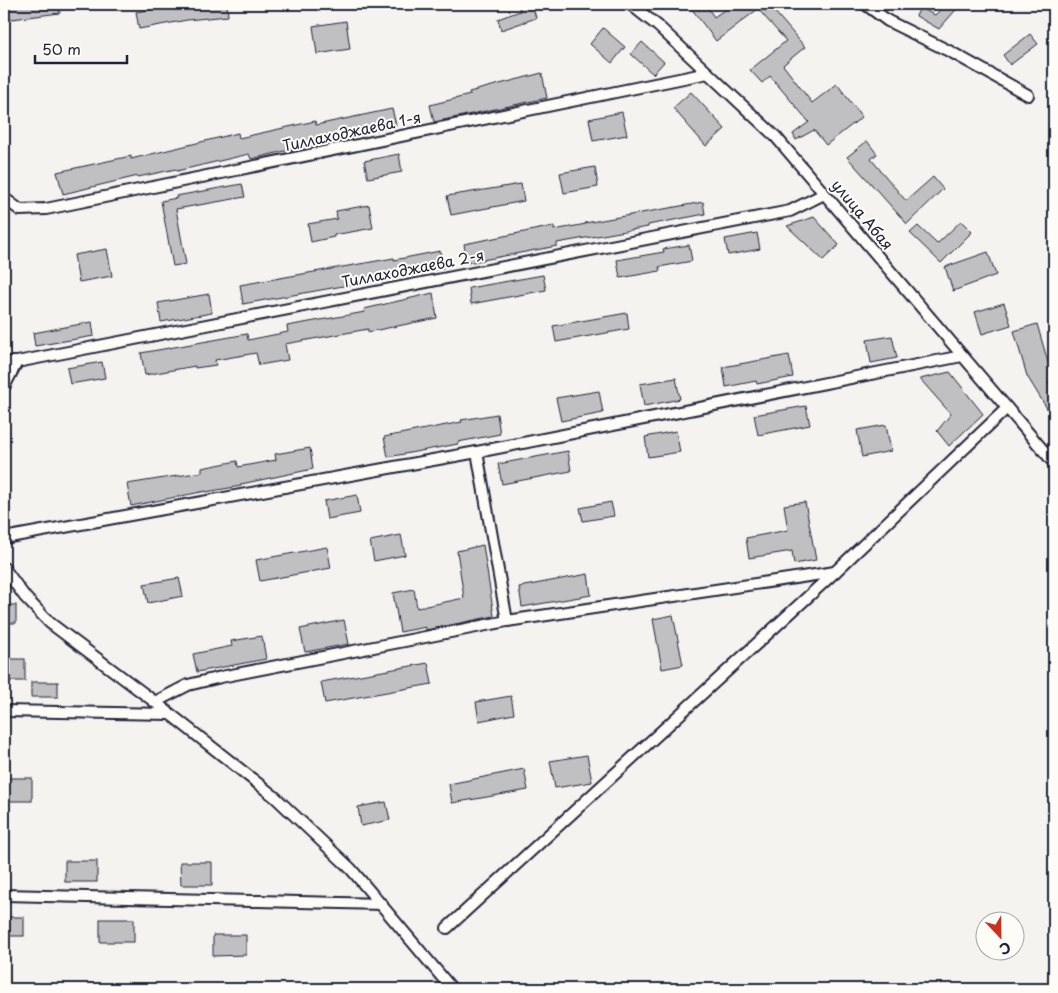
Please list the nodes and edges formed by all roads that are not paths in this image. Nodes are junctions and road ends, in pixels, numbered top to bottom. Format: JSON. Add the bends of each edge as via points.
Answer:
{"nodes":[{"id":1,"x":630,"y":4,"type":"edge"},
{"id":2,"x":866,"y":4,"type":"edge"},
{"id":3,"x":708,"y":73,"type":"junction"},
{"id":4,"x":1028,"y":95,"type":"dead end"},
{"id":5,"x":824,"y":194,"type":"junction"},
{"id":6,"x":4,"y":198,"type":"edge"},
{"id":7,"x":962,"y":356,"type":"junction"},
{"id":8,"x":4,"y":362,"type":"edge"},
{"id":9,"x":17,"y":362,"type":"junction"},
{"id":10,"x":4,"y":386,"type":"edge"},
{"id":11,"x":1007,"y":408,"type":"junction"},
{"id":12,"x":478,"y":452,"type":"junction"},
{"id":13,"x":1054,"y":463,"type":"edge"},
{"id":14,"x":4,"y":538,"type":"edge"},
{"id":15,"x":4,"y":568,"type":"edge"},
{"id":16,"x":836,"y":571,"type":"junction"},
{"id":17,"x":508,"y":621,"type":"junction"},
{"id":18,"x":155,"y":702,"type":"junction"},
{"id":19,"x":4,"y":711,"type":"edge"},
{"id":20,"x":170,"y":714,"type":"junction"},
{"id":21,"x":4,"y":895,"type":"edge"},
{"id":22,"x":382,"y":904,"type":"junction"},
{"id":23,"x":447,"y":928,"type":"dead end"},
{"id":24,"x":452,"y":989,"type":"edge"}],
"edges":[{"from":1,"to":3,"type":"street","name":"улица Абая"},
{"from":2,"to":4,"type":"street","via":[[888,21]]},
{"from":3,"to":5,"type":"street","name":"улица Абая","via":[[776,137]]},
{"from":3,"to":6,"type":"street","name":"Тиллаходжаева 1-я","via":[[46,210],[20,210]]},
{"from":5,"to":7,"type":"street","name":"улица Абая"},
{"from":5,"to":9,"type":"street","name":"Тиллаходжаева 2-я","via":[[790,211]]},
{"from":7,"to":11,"type":"street","name":"улица Абая"},
{"from":7,"to":12,"type":"street"},
{"from":8,"to":9,"type":"street","name":"Тиллаходжаева 2-я"},
{"from":9,"to":10,"type":"street"},
{"from":11,"to":13,"type":"street","name":"улица Абая"},
{"from":11,"to":16,"type":"street"},
{"from":12,"to":14,"type":"street"},
{"from":12,"to":17,"type":"street"},
{"from":15,"to":18,"type":"street","via":[[50,623]]},
{"from":16,"to":17,"type":"street"},
{"from":16,"to":23,"type":"street"},
{"from":17,"to":18,"type":"street","via":[[221,677],[188,685]]},
{"from":18,"to":20,"type":"street"},
{"from":19,"to":20,"type":"street"},
{"from":20,"to":22,"type":"street","via":[[275,797],[351,869]]},
{"from":21,"to":22,"type":"street"},
{"from":22,"to":24,"type":"street"}]}
